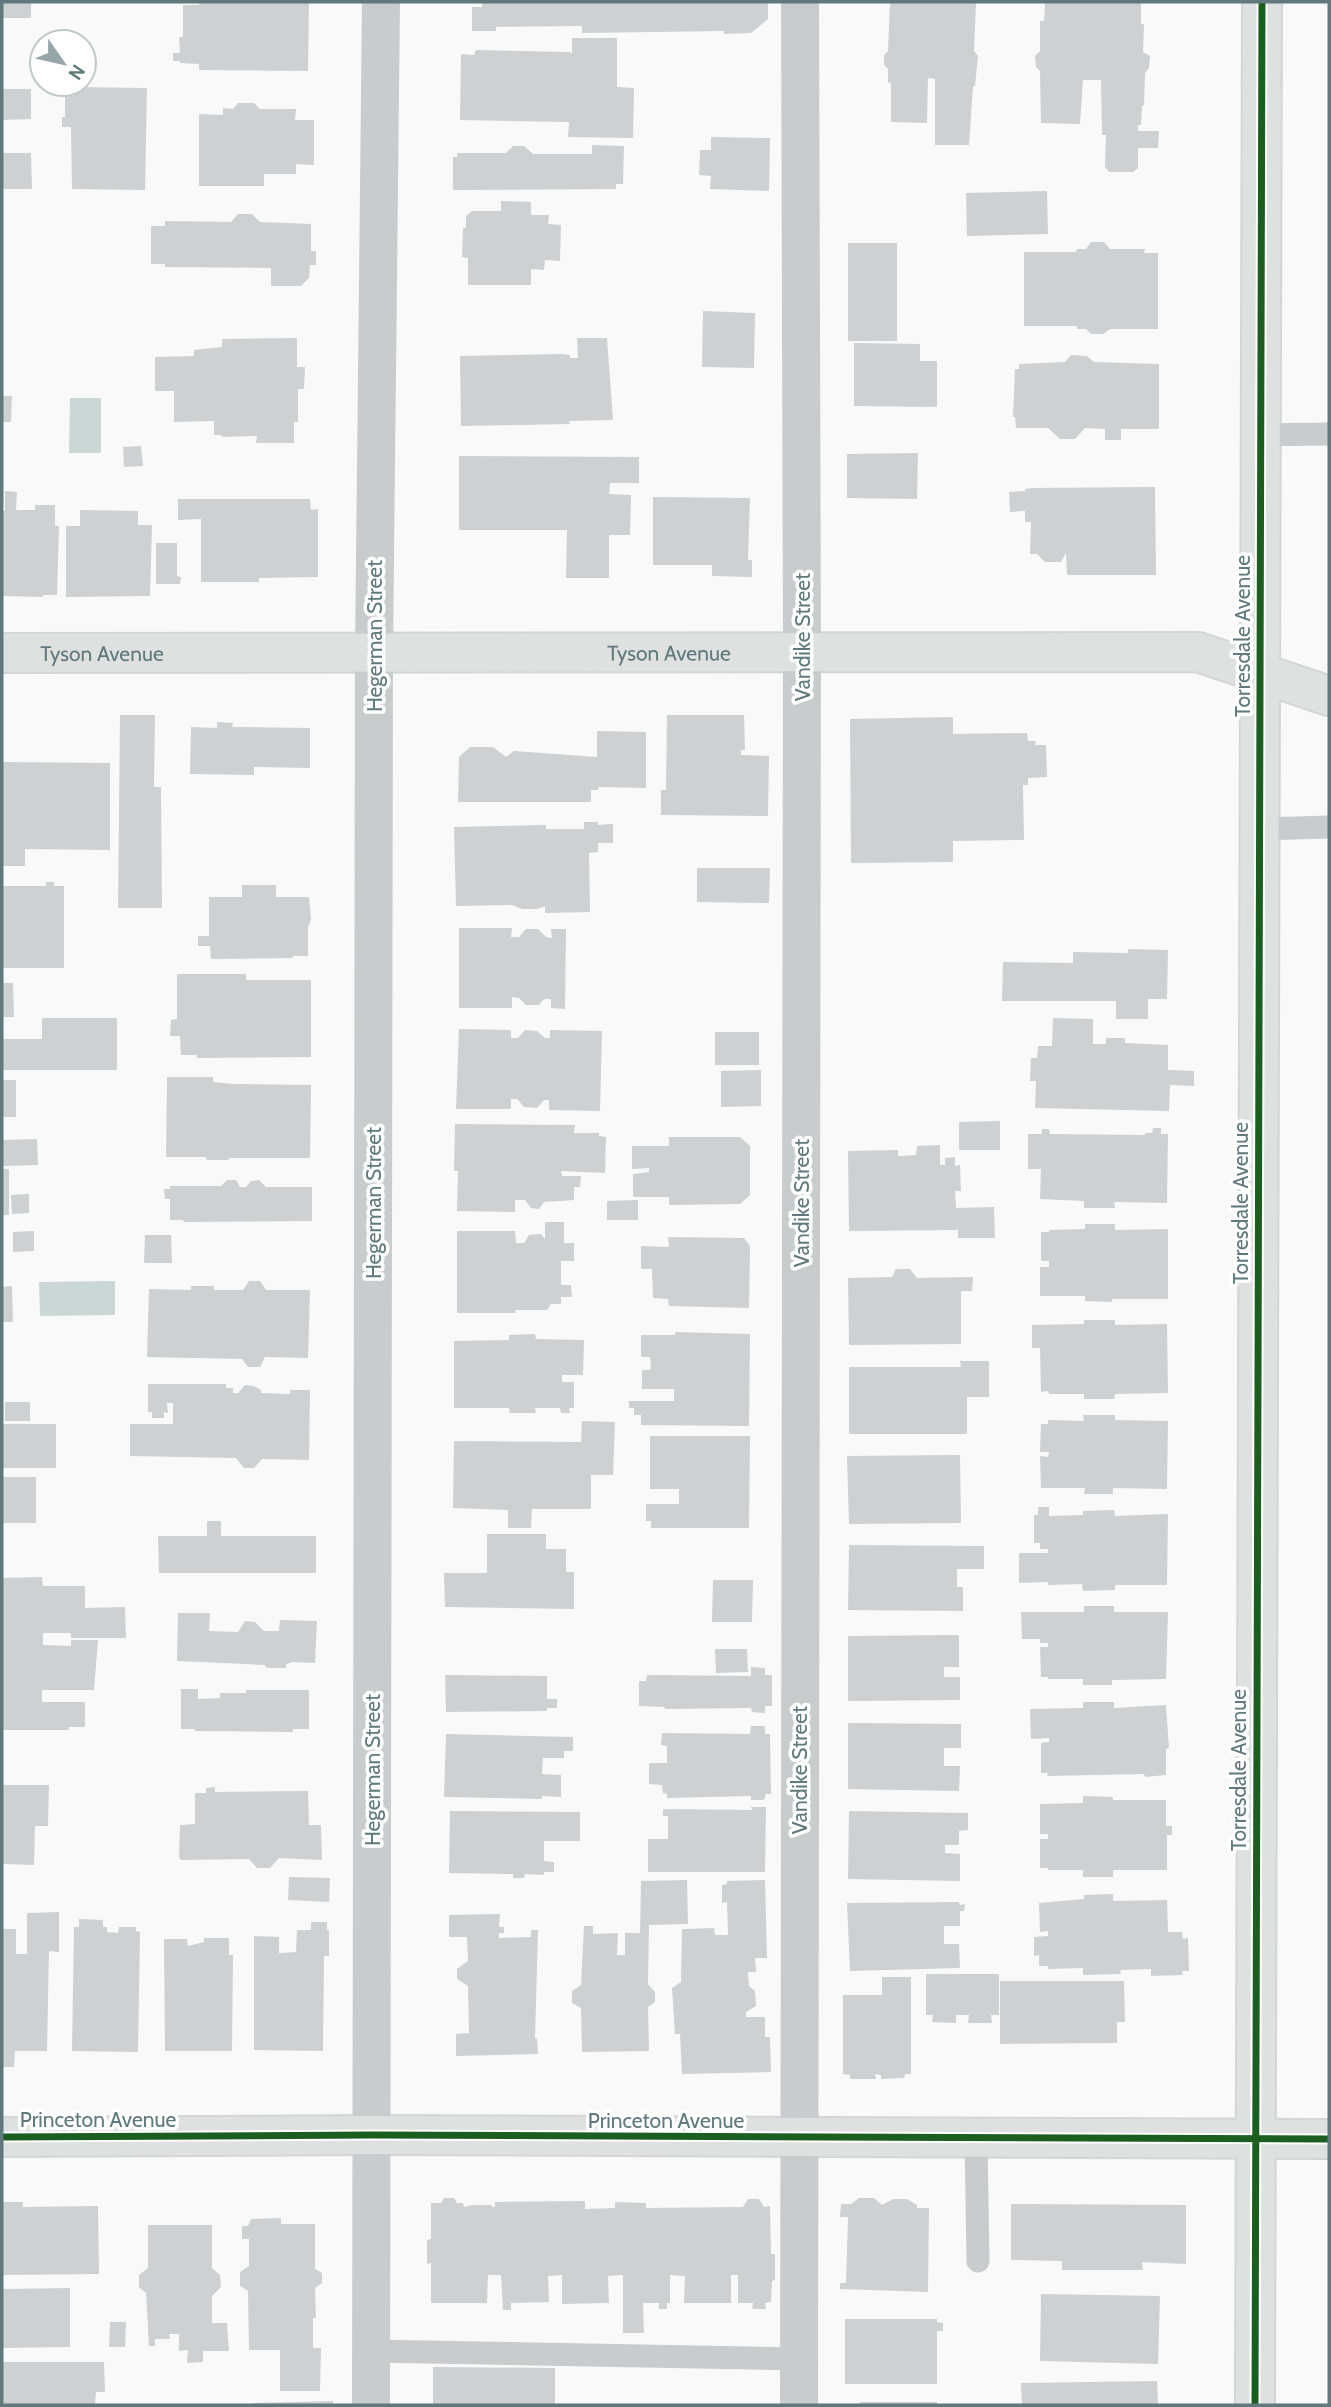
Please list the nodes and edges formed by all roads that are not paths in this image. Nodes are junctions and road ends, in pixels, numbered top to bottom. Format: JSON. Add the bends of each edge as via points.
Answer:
{"nodes":[{"id":1,"x":381,"y":2,"type":"edge"},
{"id":2,"x":800,"y":2,"type":"edge"},
{"id":3,"x":1262,"y":2,"type":"edge"},
{"id":4,"x":1260,"y":435,"type":"junction"},
{"id":5,"x":1329,"y":435,"type":"edge"},
{"id":6,"x":374,"y":651,"type":"junction"},
{"id":7,"x":802,"y":651,"type":"junction"},
{"id":8,"x":2,"y":653,"type":"edge"},
{"id":9,"x":1260,"y":673,"type":"junction"},
{"id":10,"x":1329,"y":696,"type":"edge"},
{"id":11,"x":1329,"y":827,"type":"edge"},
{"id":12,"x":1259,"y":829,"type":"junction"},
{"id":13,"x":372,"y":2135,"type":"junction"},
{"id":14,"x":2,"y":2137,"type":"edge"},
{"id":15,"x":798,"y":2138,"type":"junction"},
{"id":16,"x":976,"y":2139,"type":"junction"},
{"id":17,"x":1254,"y":2139,"type":"junction"},
{"id":18,"x":1329,"y":2139,"type":"edge"},
{"id":19,"x":978,"y":2261,"type":"dead end"},
{"id":20,"x":371,"y":2351,"type":"junction"},
{"id":21,"x":799,"y":2359,"type":"junction"},
{"id":22,"x":371,"y":2405,"type":"edge"},
{"id":23,"x":799,"y":2405,"type":"edge"},
{"id":24,"x":1255,"y":2405,"type":"edge"}],
"edges":[{"from":1,"to":6,"type":"street","name":"Hegerman Street"},
{"from":2,"to":7,"type":"street","name":"Vandike Street"},
{"from":3,"to":4,"type":"street","name":"Torresdale Avenue"},
{"from":4,"to":5,"type":"lane"},
{"from":4,"to":9,"type":"street","name":"Torresdale Avenue"},
{"from":6,"to":7,"type":"street","name":"Tyson Avenue"},
{"from":6,"to":8,"type":"street","name":"Tyson Avenue"},
{"from":6,"to":13,"type":"street","name":"Hegerman Street"},
{"from":7,"to":9,"type":"street","name":"Tyson Avenue","via":[[1198,652]]},
{"from":7,"to":15,"type":"street","name":"Vandike Street"},
{"from":9,"to":10,"type":"street","name":"Tyson Avenue"},
{"from":9,"to":12,"type":"street","name":"Torresdale Avenue"},
{"from":11,"to":12,"type":"lane"},
{"from":12,"to":17,"type":"street","name":"Torresdale Avenue"},
{"from":13,"to":14,"type":"street","name":"Princeton Avenue"},
{"from":13,"to":15,"type":"street","name":"Princeton Avenue"},
{"from":13,"to":20,"type":"street","name":"Hegerman Street"},
{"from":15,"to":16,"type":"street","name":"Princeton Avenue"},
{"from":15,"to":21,"type":"street","name":"Vandike Street"},
{"from":16,"to":17,"type":"street","name":"Princeton Avenue"},
{"from":16,"to":19,"type":"lane"},
{"from":17,"to":18,"type":"street","name":"Princeton Avenue"},
{"from":17,"to":24,"type":"street","name":"Torresdale Avenue"},
{"from":20,"to":21,"type":"lane"},
{"from":20,"to":22,"type":"street","name":"Hegerman Street"},
{"from":21,"to":23,"type":"street","name":"Vandike Street"}]}
